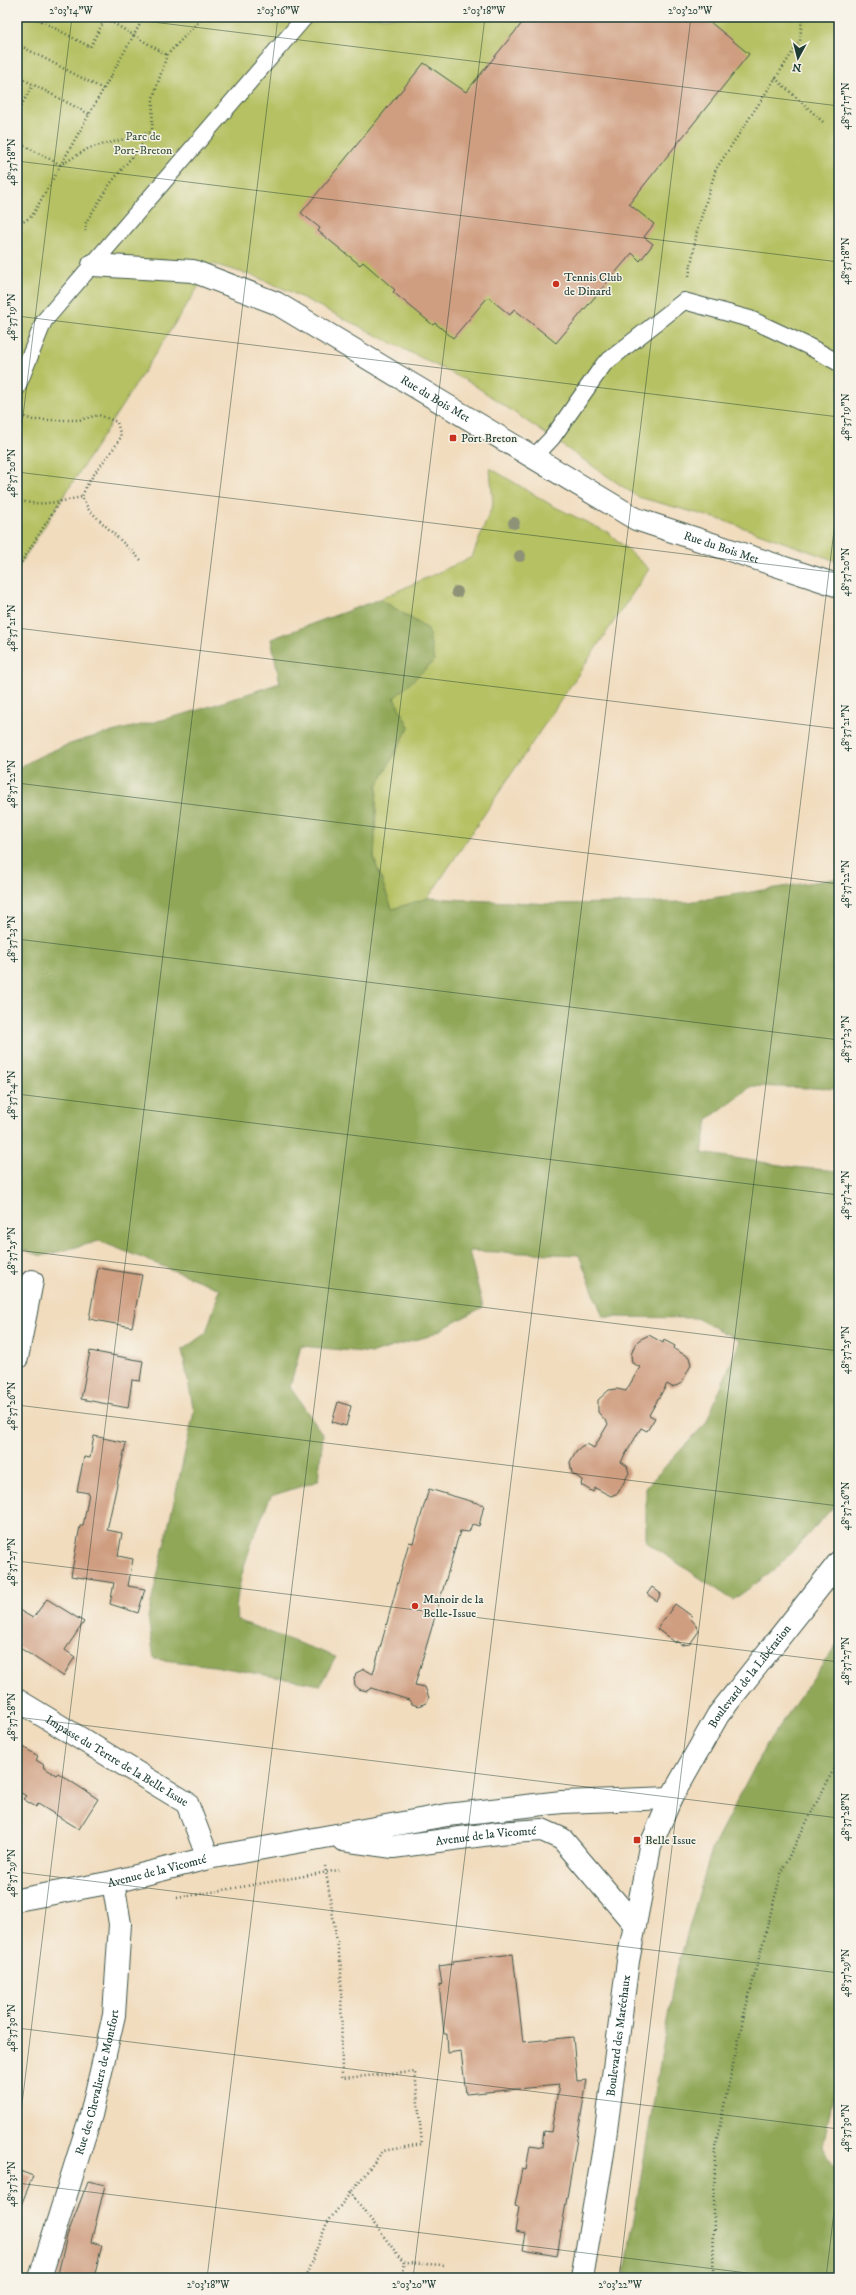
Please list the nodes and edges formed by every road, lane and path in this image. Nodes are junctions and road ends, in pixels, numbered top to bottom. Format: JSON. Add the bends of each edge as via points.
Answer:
{"nodes":[{"id":1,"x":34,"y":17,"type":"edge"},
{"id":2,"x":144,"y":17,"type":"edge"},
{"id":3,"x":203,"y":17,"type":"edge"},
{"id":4,"x":305,"y":17,"type":"edge"},
{"id":5,"x":802,"y":17,"type":"edge"},
{"id":6,"x":105,"y":18,"type":"edge"},
{"id":7,"x":134,"y":34,"type":"junction"},
{"id":8,"x":17,"y":44,"type":"edge"},
{"id":9,"x":167,"y":55,"type":"junction"},
{"id":10,"x":17,"y":76,"type":"edge"},
{"id":11,"x":775,"y":78,"type":"junction"},
{"id":12,"x":33,"y":85,"type":"junction"},
{"id":13,"x":103,"y":89,"type":"junction"},
{"id":14,"x":17,"y":113,"type":"edge"},
{"id":15,"x":90,"y":114,"type":"junction"},
{"id":16,"x":823,"y":122,"type":"dead end"},
{"id":17,"x":152,"y":132,"type":"junction"},
{"id":18,"x":17,"y":142,"type":"edge"},
{"id":19,"x":61,"y":165,"type":"junction"},
{"id":20,"x":17,"y":226,"type":"edge"},
{"id":21,"x":93,"y":265,"type":"junction"},
{"id":22,"x":684,"y":301,"type":"junction"},
{"id":23,"x":839,"y":363,"type":"edge"},
{"id":24,"x":17,"y":388,"type":"edge"},
{"id":25,"x":17,"y":414,"type":"edge"},
{"id":26,"x":532,"y":458,"type":"junction"},
{"id":27,"x":82,"y":497,"type":"junction"},
{"id":28,"x":17,"y":499,"type":"edge"},
{"id":29,"x":60,"y":501,"type":"junction"},
{"id":30,"x":141,"y":560,"type":"dead end"},
{"id":31,"x":17,"y":569,"type":"edge"},
{"id":32,"x":839,"y":586,"type":"edge"},
{"id":33,"x":32,"y":1281,"type":"dead end"},
{"id":34,"x":17,"y":1358,"type":"edge"},
{"id":35,"x":839,"y":1562,"type":"edge"},
{"id":36,"x":17,"y":1700,"type":"edge"},
{"id":37,"x":839,"y":1759,"type":"edge"},
{"id":38,"x":670,"y":1798,"type":"junction"},
{"id":39,"x":320,"y":1838,"type":"junction"},
{"id":40,"x":208,"y":1858,"type":"junction"},
{"id":41,"x":341,"y":1870,"type":"dead end"},
{"id":42,"x":326,"y":1872,"type":"junction"},
{"id":43,"x":113,"y":1882,"type":"junction"},
{"id":44,"x":171,"y":1899,"type":"dead end"},
{"id":45,"x":17,"y":1900,"type":"edge"},
{"id":46,"x":635,"y":1925,"type":"junction"},
{"id":47,"x":350,"y":2192,"type":"junction"},
{"id":48,"x":404,"y":2263,"type":"junction"},
{"id":49,"x":446,"y":2265,"type":"dead end"},
{"id":50,"x":40,"y":2278,"type":"edge"},
{"id":51,"x":305,"y":2278,"type":"edge"},
{"id":52,"x":401,"y":2278,"type":"edge"},
{"id":53,"x":582,"y":2278,"type":"edge"},
{"id":54,"x":713,"y":2278,"type":"edge"}],
"edges":[{"from":1,"to":6,"type":"path","via":[[90,47]]},
{"from":2,"to":7,"type":"path"},
{"from":3,"to":9,"type":"path"},
{"from":4,"to":21,"type":"lane"},
{"from":5,"to":11,"type":"path","via":[[800,41]]},
{"from":6,"to":7,"type":"path"},
{"from":7,"to":9,"type":"path"},
{"from":7,"to":13,"type":"path"},
{"from":8,"to":13,"type":"path"},
{"from":9,"to":17,"type":"path","via":[[153,98]]},
{"from":10,"to":12,"type":"path"},
{"from":11,"to":16,"type":"path"},
{"from":11,"to":22,"type":"path","via":[[716,169],[697,231]]},
{"from":12,"to":14,"type":"path"},
{"from":12,"to":15,"type":"path"},
{"from":13,"to":15,"type":"path"},
{"from":15,"to":19,"type":"path"},
{"from":17,"to":19,"type":"path","via":[[89,148]]},
{"from":17,"to":21,"type":"path","via":[[110,184],[85,224]]},
{"from":18,"to":19,"type":"path"},
{"from":19,"to":20,"type":"path","via":[[32,216]]},
{"from":21,"to":24,"type":"lane","via":[[44,321]]},
{"from":21,"to":26,"type":"main road","name":"Rue du Bois Met","via":[[193,271],[276,303]]},
{"from":22,"to":23,"type":"lane","via":[[750,320]]},
{"from":22,"to":26,"type":"lane","via":[[604,364],[552,438]]},
{"from":25,"to":27,"type":"path","via":[[33,420],[79,420],[99,415],[117,422],[121,437],[86,485]]},
{"from":26,"to":32,"type":"main road","name":"Rue du Bois Met","via":[[636,519]]},
{"from":27,"to":29,"type":"path"},
{"from":27,"to":30,"type":"path","via":[[89,510]]},
{"from":28,"to":29,"type":"path","via":[[24,502]]},
{"from":29,"to":31,"type":"path"},
{"from":33,"to":34,"type":"main road"},
{"from":35,"to":38,"type":"main road","name":"Boulevard de la Libération","via":[[718,1715]]},
{"from":36,"to":40,"type":"main road","name":"Impasse du Tertre de la Belle Issue","via":[[186,1803]]},
{"from":37,"to":54,"type":"path","via":[[782,1870],[744,2014],[715,2147]]},
{"from":38,"to":39,"type":"main road","name":"Avenue de la Vicomté","via":[[562,1802],[498,1809],[447,1815]]},
{"from":38,"to":46,"type":"main road","name":"Boulevard des Maréchaux","via":[[650,1847]]},
{"from":39,"to":40,"type":"main road","name":"Avenue de la Vicomté"},
{"from":39,"to":42,"type":"path"},
{"from":39,"to":46,"type":"main road","name":"Avenue de la Vicomté","via":[[393,1846],[542,1830],[562,1839]]},
{"from":40,"to":43,"type":"main road","name":"Avenue de la Vicomté"},
{"from":41,"to":42,"type":"path"},
{"from":42,"to":44,"type":"path"},
{"from":42,"to":47,"type":"path","via":[[341,1967],[342,2078],[415,2072],[422,2144],[383,2151]]},
{"from":43,"to":45,"type":"main road","name":"Avenue de la Vicomté"},
{"from":43,"to":50,"type":"main road","name":"Rue des Chevaliers de Montfort","via":[[120,1924],[114,2015],[91,2115]]},
{"from":46,"to":53,"type":"main road","name":"Boulevard des Maréchaux","via":[[603,2153]]},
{"from":47,"to":48,"type":"path"},
{"from":47,"to":51,"type":"path","via":[[327,2223]]},
{"from":48,"to":49,"type":"path"},
{"from":48,"to":52,"type":"path"}]}
